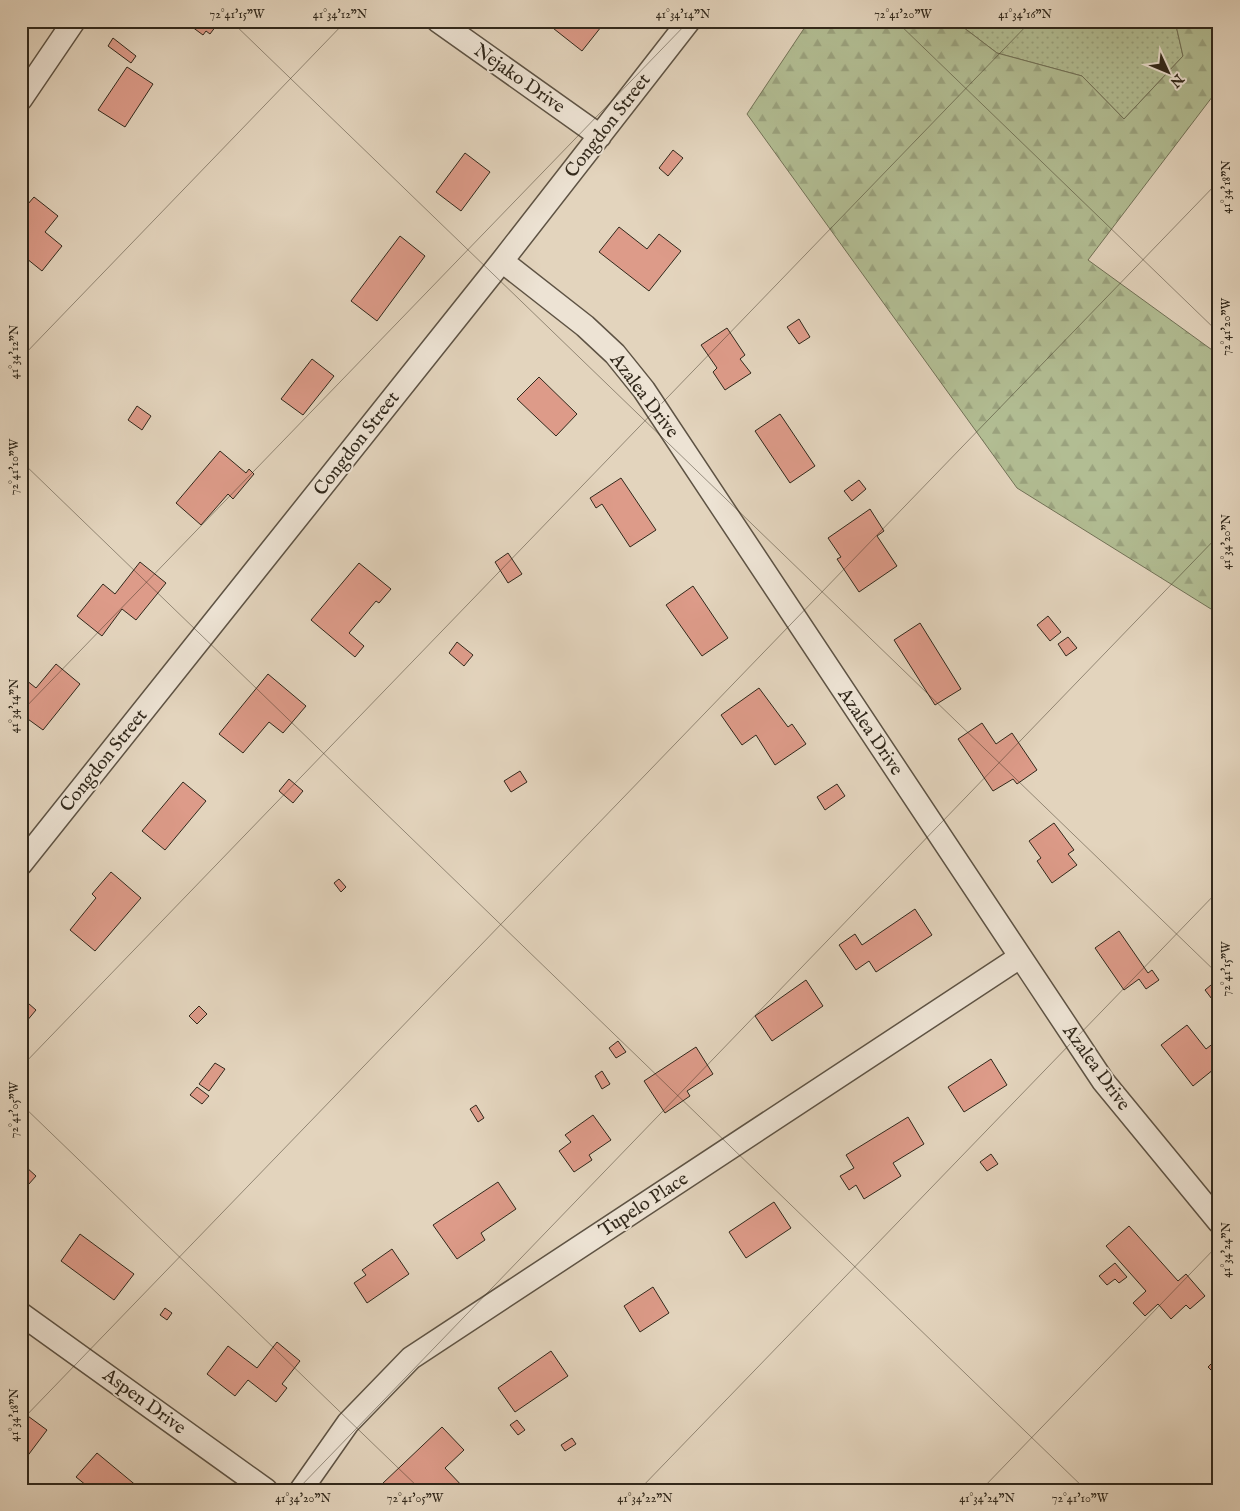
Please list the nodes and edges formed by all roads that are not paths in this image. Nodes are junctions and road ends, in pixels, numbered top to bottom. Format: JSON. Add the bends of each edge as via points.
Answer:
{"nodes":[{"id":1,"x":74,"y":21,"type":"edge"},
{"id":2,"x":438,"y":21,"type":"edge"},
{"id":3,"x":689,"y":21,"type":"edge"},
{"id":4,"x":21,"y":99,"type":"edge"},
{"id":5,"x":600,"y":136,"type":"junction"},
{"id":6,"x":502,"y":261,"type":"junction"},
{"id":7,"x":21,"y":864,"type":"edge"},
{"id":8,"x":1020,"y":957,"type":"junction"},
{"id":9,"x":1219,"y":1222,"type":"edge"},
{"id":10,"x":21,"y":1314,"type":"edge"},
{"id":11,"x":266,"y":1490,"type":"edge"},
{"id":12,"x":301,"y":1490,"type":"edge"}],
"edges":[{"from":1,"to":4,"type":"street"},
{"from":2,"to":5,"type":"street","name":"Nejako Drive"},
{"from":3,"to":5,"type":"street","name":"Congdon Street"},
{"from":5,"to":6,"type":"street","name":"Congdon Street"},
{"from":6,"to":7,"type":"street","name":"Congdon Street"},
{"from":6,"to":8,"type":"street","name":"Azalea Drive","via":[[585,326],[615,354],[644,390]]},
{"from":8,"to":9,"type":"street","name":"Azalea Drive","via":[[1104,1081]]},
{"from":8,"to":12,"type":"street","name":"Tupelo Place","via":[[411,1358],[348,1423]]},
{"from":10,"to":11,"type":"street","name":"Aspen Drive"}]}
